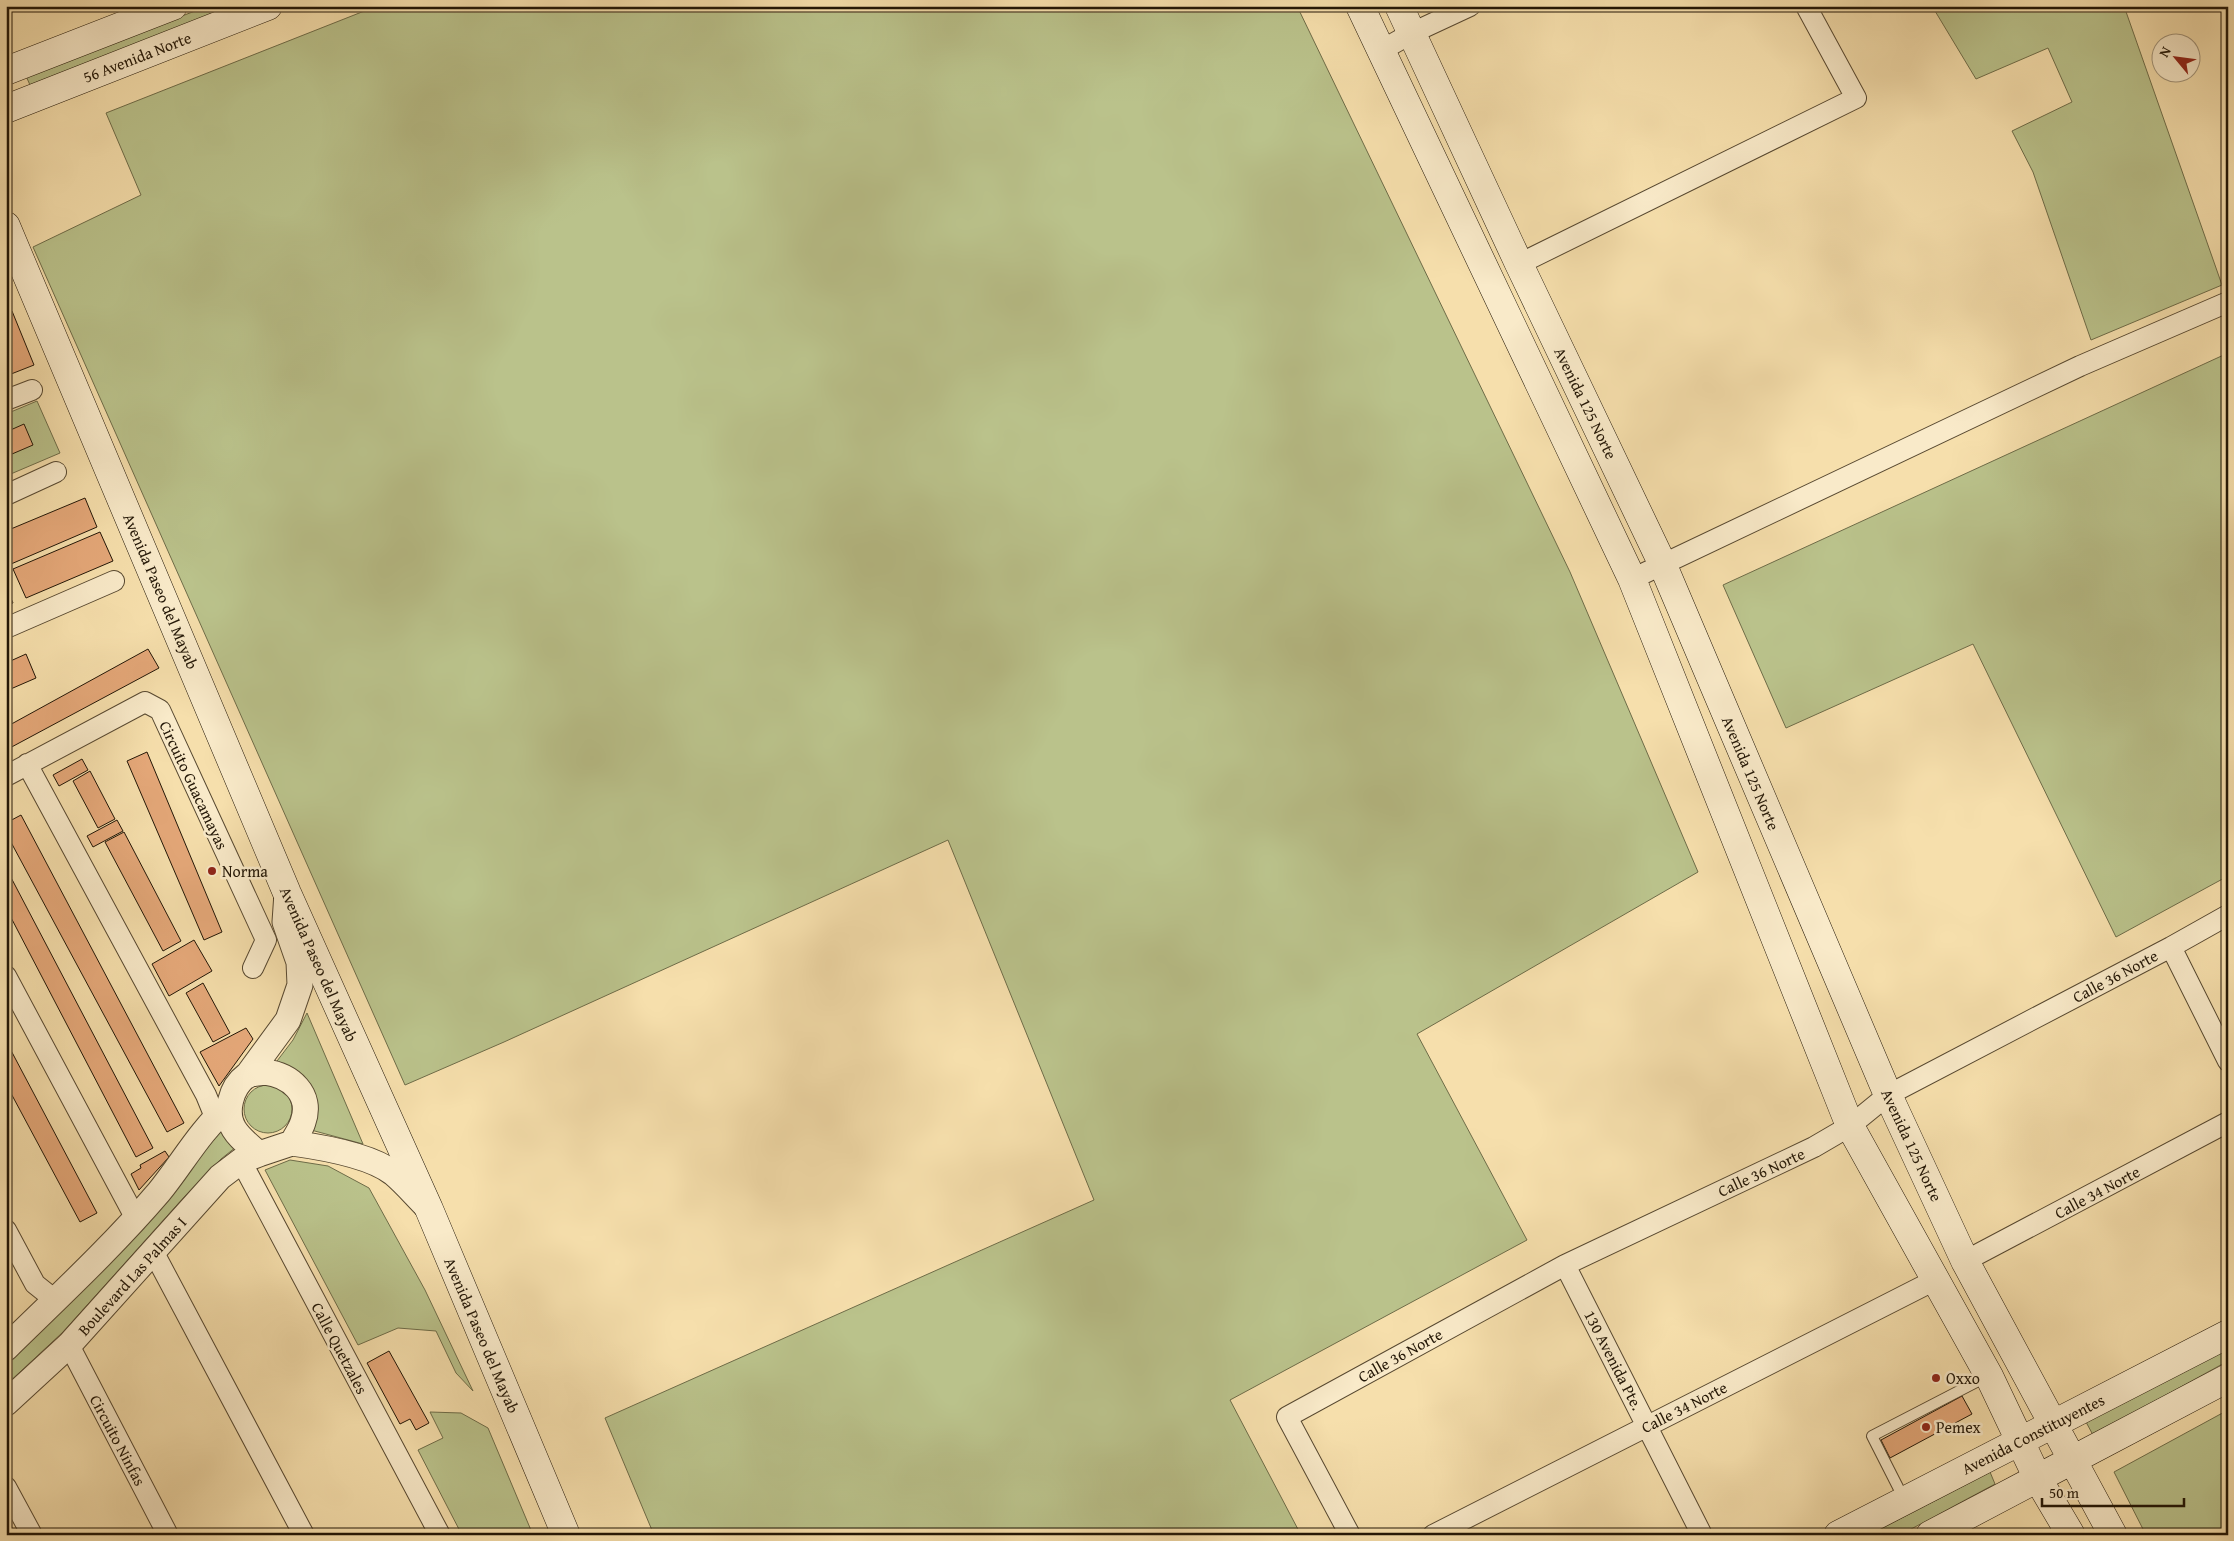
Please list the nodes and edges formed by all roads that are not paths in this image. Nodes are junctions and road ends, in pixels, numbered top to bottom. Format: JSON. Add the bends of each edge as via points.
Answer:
{"nodes":[{"id":1,"x":173,"y":6,"type":"edge"},
{"id":2,"x":268,"y":6,"type":"edge"},
{"id":3,"x":1360,"y":6,"type":"edge"},
{"id":4,"x":1399,"y":6,"type":"edge"},
{"id":5,"x":1470,"y":6,"type":"edge"},
{"id":6,"x":1806,"y":6,"type":"edge"},
{"id":7,"x":1412,"y":33,"type":"junction"},
{"id":8,"x":1382,"y":50,"type":"junction"},
{"id":9,"x":6,"y":72,"type":"edge"},
{"id":10,"x":6,"y":108,"type":"edge"},
{"id":11,"x":6,"y":226,"type":"edge"},
{"id":12,"x":1519,"y":264,"type":"junction"},
{"id":13,"x":2228,"y":302,"type":"edge"},
{"id":14,"x":32,"y":390,"type":"dead end"},
{"id":15,"x":6,"y":400,"type":"edge"},
{"id":16,"x":56,"y":472,"type":"dead end"},
{"id":17,"x":6,"y":495,"type":"edge"},
{"id":18,"x":1662,"y":563,"type":"junction"},
{"id":19,"x":1632,"y":579,"type":"junction"},
{"id":20,"x":114,"y":581,"type":"dead end"},
{"id":21,"x":6,"y":628,"type":"edge"},
{"id":22,"x":28,"y":764,"type":"junction"},
{"id":23,"x":6,"y":776,"type":"edge"},
{"id":24,"x":287,"y":893,"type":"junction"},
{"id":25,"x":2228,"y":915,"type":"edge"},
{"id":26,"x":2171,"y":947,"type":"junction"},
{"id":27,"x":253,"y":968,"type":"dead end"},
{"id":28,"x":6,"y":976,"type":"edge"},
{"id":29,"x":2228,"y":1061,"type":"edge"},
{"id":30,"x":247,"y":1076,"type":"junction"},
{"id":31,"x":1888,"y":1095,"type":"junction"},
{"id":32,"x":222,"y":1112,"type":"junction"},
{"id":33,"x":2228,"y":1122,"type":"edge"},
{"id":34,"x":1850,"y":1126,"type":"junction"},
{"id":35,"x":292,"y":1143,"type":"junction"},
{"id":36,"x":250,"y":1157,"type":"junction"},
{"id":37,"x":429,"y":1209,"type":"junction"},
{"id":38,"x":135,"y":1217,"type":"junction"},
{"id":39,"x":6,"y":1230,"type":"edge"},
{"id":40,"x":154,"y":1253,"type":"junction"},
{"id":41,"x":1965,"y":1261,"type":"junction"},
{"id":42,"x":1566,"y":1265,"type":"junction"},
{"id":43,"x":1935,"y":1280,"type":"junction"},
{"id":44,"x":55,"y":1300,"type":"junction"},
{"id":45,"x":2228,"y":1334,"type":"edge"},
{"id":46,"x":69,"y":1345,"type":"junction"},
{"id":47,"x":6,"y":1348,"type":"edge"},
{"id":48,"x":1989,"y":1376,"type":"junction"},
{"id":49,"x":2228,"y":1378,"type":"edge"},
{"id":50,"x":6,"y":1403,"type":"edge"},
{"id":51,"x":2053,"y":1425,"type":"junction"},
{"id":52,"x":1647,"y":1426,"type":"junction"},
{"id":53,"x":2021,"y":1440,"type":"junction"},
{"id":54,"x":2071,"y":1460,"type":"junction"},
{"id":55,"x":2038,"y":1479,"type":"junction"},
{"id":56,"x":6,"y":1487,"type":"edge"},
{"id":57,"x":1904,"y":1499,"type":"junction"},
{"id":58,"x":32,"y":1535,"type":"edge"},
{"id":59,"x":168,"y":1535,"type":"edge"},
{"id":60,"x":304,"y":1535,"type":"edge"},
{"id":61,"x":440,"y":1535,"type":"edge"},
{"id":62,"x":566,"y":1535,"type":"edge"},
{"id":63,"x":1350,"y":1535,"type":"edge"},
{"id":64,"x":1433,"y":1535,"type":"edge"},
{"id":65,"x":1702,"y":1535,"type":"edge"},
{"id":66,"x":1838,"y":1535,"type":"edge"},
{"id":67,"x":1930,"y":1535,"type":"edge"},
{"id":68,"x":2071,"y":1535,"type":"edge"},
{"id":69,"x":2113,"y":1535,"type":"edge"}],
"edges":[{"from":1,"to":9,"type":"main road","name":"56 Avenida Norte"},
{"from":2,"to":10,"type":"main road","name":"56 Avenida Norte"},
{"from":3,"to":8,"type":"main road","name":"Avenida 125 Norte"},
{"from":4,"to":7,"type":"main road","name":"Avenida 125 Norte"},
{"from":5,"to":7,"type":"street"},
{"from":6,"to":12,"type":"street","via":[[1856,98]]},
{"from":7,"to":8,"type":"street"},
{"from":7,"to":12,"type":"main road","name":"Avenida 125 Norte"},
{"from":8,"to":19,"type":"main road","name":"Avenida 125 Norte"},
{"from":11,"to":24,"type":"main road","name":"Avenida Paseo del Mayab"},
{"from":12,"to":18,"type":"main road","name":"Avenida 125 Norte"},
{"from":13,"to":18,"type":"street","via":[[2080,366]]},
{"from":14,"to":15,"type":"street"},
{"from":16,"to":17,"type":"street"},
{"from":18,"to":19,"type":"street"},
{"from":18,"to":31,"type":"main road","name":"Avenida 125 Norte"},
{"from":19,"to":34,"type":"main road","name":"Avenida 125 Norte"},
{"from":20,"to":21,"type":"street"},
{"from":22,"to":23,"type":"street","name":"Circuito Guacamayas"},
{"from":22,"to":27,"type":"street","name":"Circuito Guacamayas","via":[[145,702],[160,710],[266,940]]},
{"from":22,"to":32,"type":"street","via":[[206,1095]]},
{"from":24,"to":30,"type":"street","via":[[285,922],[299,962],[300,984],[288,1020]]},
{"from":24,"to":37,"type":"main road","name":"Avenida Paseo del Mayab"},
{"from":25,"to":26,"type":"street","name":"Calle 36 Norte"},
{"from":26,"to":29,"type":"street"},
{"from":26,"to":31,"type":"street","name":"Calle 36 Norte"},
{"from":28,"to":38,"type":"street"},
{"from":30,"to":32,"type":"street"},
{"from":30,"to":35,"type":"street","via":[[278,1073],[300,1090],[304,1099],[304,1122]]},
{"from":31,"to":34,"type":"street","name":"Calle 36 Norte"},
{"from":31,"to":41,"type":"main road","name":"Avenida 125 Norte"},
{"from":32,"to":36,"type":"street"},
{"from":32,"to":38,"type":"street","via":[[159,1192]]},
{"from":33,"to":41,"type":"street","name":"Calle 34 Norte"},
{"from":34,"to":42,"type":"street","name":"Calle 36 Norte","via":[[1814,1147]]},
{"from":34,"to":43,"type":"main road","name":"Avenida 125 Norte"},
{"from":35,"to":36,"type":"street"},
{"from":35,"to":37,"type":"street","via":[[347,1154],[391,1172]]},
{"from":36,"to":40,"type":"street","name":"Boulevard Las Palmas I","via":[[220,1177]]},
{"from":36,"to":61,"type":"street","name":"Calle Quetzales"},
{"from":37,"to":62,"type":"main road","name":"Avenida Paseo del Mayab"},
{"from":38,"to":44,"type":"street"},
{"from":39,"to":44,"type":"street","via":[[35,1284]]},
{"from":40,"to":46,"type":"street","name":"Boulevard Las Palmas I"},
{"from":40,"to":60,"type":"street"},
{"from":41,"to":51,"type":"main road","name":"Avenida 125 Norte"},
{"from":42,"to":52,"type":"street","name":"130 Avenida Pte."},
{"from":42,"to":63,"type":"street","name":"Calle 36 Norte","via":[[1287,1416]]},
{"from":43,"to":48,"type":"main road","name":"Avenida 125 Norte"},
{"from":43,"to":52,"type":"street","name":"Calle 34 Norte"},
{"from":44,"to":47,"type":"street"},
{"from":45,"to":51,"type":"main road","name":"Avenida Constituyentes"},
{"from":46,"to":50,"type":"street","name":"Boulevard Las Palmas I"},
{"from":46,"to":59,"type":"street","name":"Circuito Ninfas"},
{"from":48,"to":53,"type":"main road","name":"Avenida 125 Norte"},
{"from":48,"to":57,"type":"lane","via":[[1872,1436]]},
{"from":49,"to":54,"type":"main road"},
{"from":51,"to":53,"type":"main road","name":"Avenida Constituyentes"},
{"from":51,"to":54,"type":"main road","name":"Avenida 125 Norte"},
{"from":52,"to":64,"type":"street","name":"Calle 34 Norte"},
{"from":52,"to":65,"type":"street","name":"130 Avenida Pte."},
{"from":53,"to":55,"type":"main road","name":"Avenida 125 Norte"},
{"from":53,"to":57,"type":"main road","name":"Avenida Constituyentes"},
{"from":54,"to":55,"type":"main road"},
{"from":54,"to":69,"type":"main road","name":"Avenida 125 Norte"},
{"from":55,"to":67,"type":"main road"},
{"from":55,"to":68,"type":"main road","name":"Avenida 125 Norte"},
{"from":56,"to":58,"type":"street"},
{"from":57,"to":66,"type":"main road","name":"Avenida Constituyentes"}]}
